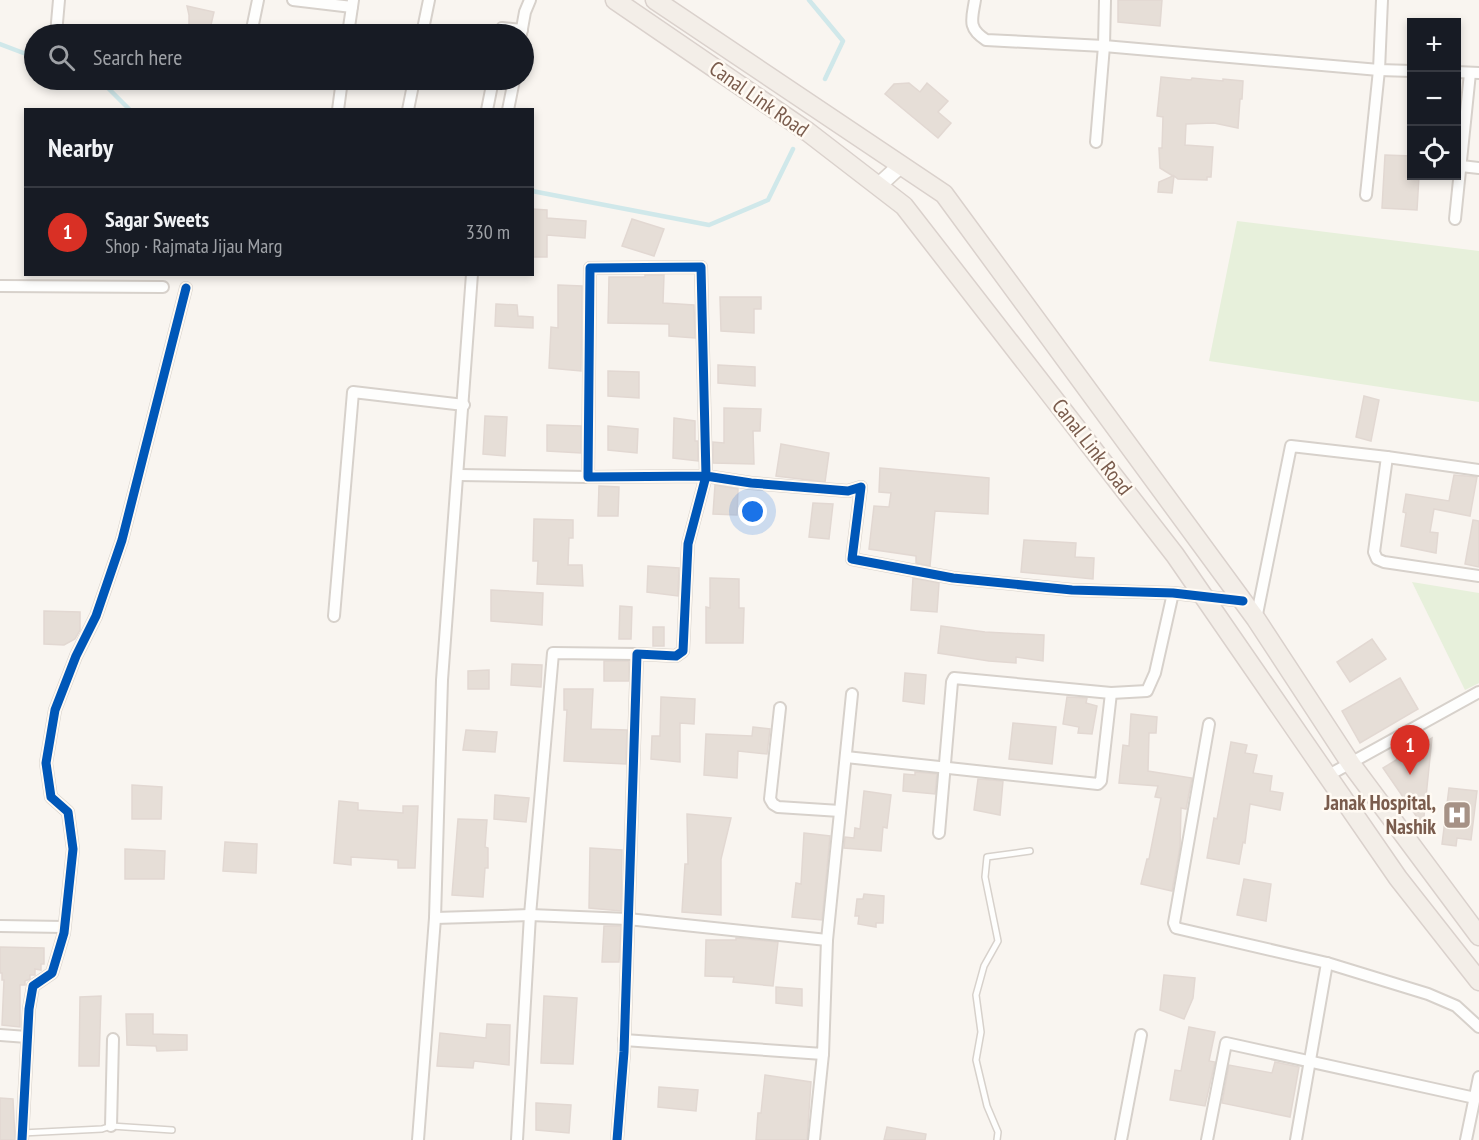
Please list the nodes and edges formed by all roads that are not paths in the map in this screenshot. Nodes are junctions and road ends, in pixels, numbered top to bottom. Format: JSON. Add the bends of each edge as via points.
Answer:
{"nodes":[{"id":1,"x":59,"y":0,"type":"edge"},
{"id":2,"x":258,"y":0,"type":"edge"},
{"id":3,"x":293,"y":0,"type":"edge"},
{"id":4,"x":429,"y":0,"type":"edge"},
{"id":5,"x":530,"y":0,"type":"edge"},
{"id":6,"x":615,"y":0,"type":"edge"},
{"id":7,"x":655,"y":0,"type":"edge"},
{"id":8,"x":975,"y":0,"type":"edge"},
{"id":9,"x":1105,"y":0,"type":"edge"},
{"id":10,"x":1382,"y":0,"type":"edge"},
{"id":11,"x":353,"y":3,"type":"edge"},
{"id":12,"x":57,"y":24,"type":"edge"},
{"id":13,"x":253,"y":24,"type":"edge"},
{"id":14,"x":350,"y":24,"type":"edge"},
{"id":15,"x":424,"y":24,"type":"edge"},
{"id":16,"x":524,"y":24,"type":"edge"},
{"id":17,"x":1104,"y":45,"type":"junction"},
{"id":18,"x":1379,"y":70,"type":"junction"},
{"id":19,"x":1407,"y":71,"type":"edge"},
{"id":20,"x":1474,"y":73,"type":"edge"},
{"id":21,"x":341,"y":90,"type":"edge"},
{"id":22,"x":412,"y":90,"type":"edge"},
{"id":23,"x":491,"y":90,"type":"edge"},
{"id":24,"x":512,"y":90,"type":"edge"},
{"id":25,"x":338,"y":108,"type":"edge"},
{"id":26,"x":408,"y":108,"type":"edge"},
{"id":27,"x":487,"y":108,"type":"edge"},
{"id":28,"x":508,"y":108,"type":"edge"},
{"id":29,"x":1096,"y":142,"type":"dead end"},
{"id":30,"x":901,"y":165,"type":"junction"},
{"id":31,"x":1461,"y":166,"type":"joint"},
{"id":32,"x":1479,"y":168,"type":"edge"},
{"id":33,"x":1459,"y":180,"type":"edge"},
{"id":34,"x":878,"y":186,"type":"junction"},
{"id":35,"x":1366,"y":195,"type":"dead end"},
{"id":36,"x":1455,"y":219,"type":"dead end"},
{"id":37,"x":472,"y":276,"type":"edge"},
{"id":38,"x":0,"y":286,"type":"edge"},
{"id":39,"x":163,"y":287,"type":"dead end"},
{"id":40,"x":186,"y":288,"type":"dead end"},
{"id":41,"x":464,"y":405,"type":"junction"},
{"id":42,"x":1387,"y":457,"type":"junction"},
{"id":43,"x":1479,"y":470,"type":"edge"},
{"id":44,"x":459,"y":475,"type":"junction"},
{"id":45,"x":706,"y":476,"type":"junction"},
{"id":46,"x":588,"y":477,"type":"junction"},
{"id":47,"x":1479,"y":576,"type":"edge"},
{"id":48,"x":1173,"y":593,"type":"junction"},
{"id":49,"x":1205,"y":597,"type":"junction"},
{"id":50,"x":1243,"y":601,"type":"junction"},
{"id":51,"x":334,"y":616,"type":"dead end"},
{"id":52,"x":1256,"y":618,"type":"junction"},
{"id":53,"x":637,"y":654,"type":"junction"},
{"id":54,"x":1479,"y":692,"type":"edge"},
{"id":55,"x":1111,"y":693,"type":"junction"},
{"id":56,"x":852,"y":694,"type":"dead end"},
{"id":57,"x":780,"y":708,"type":"dead end"},
{"id":58,"x":1209,"y":724,"type":"dead end"},
{"id":59,"x":846,"y":757,"type":"junction"},
{"id":60,"x":1351,"y":764,"type":"junction"},
{"id":61,"x":945,"y":767,"type":"junction"},
{"id":62,"x":1327,"y":776,"type":"junction"},
{"id":63,"x":840,"y":811,"type":"junction"},
{"id":64,"x":939,"y":833,"type":"dead end"},
{"id":65,"x":1030,"y":851,"type":"dead end"},
{"id":66,"x":530,"y":915,"type":"junction"},
{"id":67,"x":435,"y":918,"type":"junction"},
{"id":68,"x":628,"y":919,"type":"junction"},
{"id":69,"x":0,"y":926,"type":"edge"},
{"id":70,"x":64,"y":927,"type":"junction"},
{"id":71,"x":1479,"y":936,"type":"edge"},
{"id":72,"x":827,"y":940,"type":"junction"},
{"id":73,"x":1327,"y":963,"type":"junction"},
{"id":74,"x":1479,"y":981,"type":"edge"},
{"id":75,"x":1479,"y":1027,"type":"edge"},
{"id":76,"x":0,"y":1035,"type":"edge"},
{"id":77,"x":1141,"y":1035,"type":"dead end"},
{"id":78,"x":27,"y":1037,"type":"junction"},
{"id":79,"x":113,"y":1039,"type":"dead end"},
{"id":80,"x":624,"y":1040,"type":"junction"},
{"id":81,"x":824,"y":1054,"type":"junction"},
{"id":82,"x":1310,"y":1063,"type":"junction"},
{"id":83,"x":1479,"y":1077,"type":"edge"},
{"id":84,"x":1475,"y":1098,"type":"junction"},
{"id":85,"x":111,"y":1125,"type":"junction"},
{"id":86,"x":172,"y":1130,"type":"dead end"},
{"id":87,"x":22,"y":1136,"type":"edge"},
{"id":88,"x":418,"y":1140,"type":"edge"},
{"id":89,"x":517,"y":1140,"type":"edge"},
{"id":90,"x":617,"y":1140,"type":"edge"},
{"id":91,"x":814,"y":1140,"type":"edge"},
{"id":92,"x":998,"y":1140,"type":"edge"},
{"id":93,"x":1121,"y":1140,"type":"edge"},
{"id":94,"x":1207,"y":1140,"type":"edge"},
{"id":95,"x":1296,"y":1140,"type":"edge"},
{"id":96,"x":1466,"y":1140,"type":"edge"}],
"edges":[{"from":1,"to":12,"type":"street"},
{"from":2,"to":13,"type":"street"},
{"from":3,"to":11,"type":"street"},
{"from":4,"to":15,"type":"street"},
{"from":5,"to":16,"type":"street"},
{"from":6,"to":34,"type":"main road","name":"Canal Link Road","via":[[808,132]]},
{"from":7,"to":30,"type":"main road","name":"Canal Link Road"},
{"from":8,"to":17,"type":"street","via":[[972,26],[986,40]]},
{"from":9,"to":17,"type":"street"},
{"from":10,"to":18,"type":"street"},
{"from":11,"to":14,"type":"street"},
{"from":17,"to":18,"type":"street"},
{"from":17,"to":29,"type":"street"},
{"from":18,"to":19,"type":"street"},
{"from":18,"to":35,"type":"street"},
{"from":20,"to":31,"type":"street"},
{"from":21,"to":25,"type":"street"},
{"from":22,"to":26,"type":"street"},
{"from":23,"to":27,"type":"street"},
{"from":24,"to":28,"type":"street"},
{"from":30,"to":34,"type":"main road"},
{"from":30,"to":50,"type":"main road","name":"Canal Link Road","via":[[944,194]]},
{"from":31,"to":32,"type":"street"},
{"from":33,"to":36,"type":"street"},
{"from":34,"to":49,"type":"main road","name":"Canal Link Road","via":[[904,206]]},
{"from":37,"to":41,"type":"street"},
{"from":38,"to":39,"type":"street"},
{"from":40,"to":70,"type":"street","via":[[122,540],[96,616],[55,710],[46,762],[51,797],[68,812],[73,849]]},
{"from":41,"to":44,"type":"street"},
{"from":41,"to":51,"type":"street","via":[[353,392]]},
{"from":42,"to":43,"type":"street"},
{"from":42,"to":47,"type":"street","via":[[1374,552],[1377,559]]},
{"from":42,"to":52,"type":"street","via":[[1290,446]]},
{"from":44,"to":46,"type":"street"},
{"from":44,"to":67,"type":"street","via":[[442,681]]},
{"from":45,"to":46,"type":"street"},
{"from":45,"to":46,"type":"street","via":[[701,267],[590,268]]},
{"from":45,"to":48,"type":"street","via":[[848,491],[861,488],[852,559],[953,578],[1072,590]]},
{"from":45,"to":53,"type":"street","via":[[688,544],[683,651],[676,656]]},
{"from":48,"to":49,"type":"street"},
{"from":48,"to":55,"type":"street","via":[[1150,689],[1143,693]]},
{"from":49,"to":50,"type":"street"},
{"from":49,"to":62,"type":"main road","name":"Canal Link Road"},
{"from":50,"to":52,"type":"main road","name":"Canal Link Road"},
{"from":52,"to":60,"type":"main road","name":"Canal Link Road"},
{"from":53,"to":66,"type":"street","via":[[553,653]]},
{"from":53,"to":68,"type":"street"},
{"from":54,"to":60,"type":"street"},
{"from":55,"to":61,"type":"street","via":[[1098,784]]},
{"from":55,"to":61,"type":"street","via":[[954,678]]},
{"from":56,"to":59,"type":"street"},
{"from":57,"to":63,"type":"street","via":[[770,799],[778,807]]},
{"from":58,"to":73,"type":"street","via":[[1173,923],[1176,928]]},
{"from":59,"to":61,"type":"street"},
{"from":59,"to":63,"type":"street"},
{"from":60,"to":62,"type":"street"},
{"from":60,"to":71,"type":"main road","name":"Canal Link Road"},
{"from":61,"to":64,"type":"street"},
{"from":62,"to":74,"type":"main road","name":"Canal Link Road","via":[[1398,879]]},
{"from":63,"to":72,"type":"street"},
{"from":65,"to":92,"type":"lane","via":[[987,857],[985,877],[998,941],[984,966],[976,995],[981,1032],[976,1060]]},
{"from":66,"to":67,"type":"street"},
{"from":66,"to":68,"type":"street"},
{"from":66,"to":89,"type":"street"},
{"from":67,"to":88,"type":"street"},
{"from":68,"to":72,"type":"street"},
{"from":68,"to":80,"type":"street"},
{"from":69,"to":70,"type":"street"},
{"from":70,"to":78,"type":"street","via":[[52,974],[33,986]]},
{"from":72,"to":81,"type":"street"},
{"from":73,"to":75,"type":"street","via":[[1428,994],[1456,1006]]},
{"from":73,"to":82,"type":"street"},
{"from":76,"to":78,"type":"street"},
{"from":77,"to":93,"type":"street"},
{"from":78,"to":87,"type":"street"},
{"from":79,"to":85,"type":"street"},
{"from":80,"to":81,"type":"street"},
{"from":80,"to":90,"type":"street"},
{"from":81,"to":91,"type":"street"},
{"from":82,"to":84,"type":"street"},
{"from":82,"to":94,"type":"street","via":[[1226,1044]]},
{"from":82,"to":95,"type":"street"},
{"from":83,"to":84,"type":"street"},
{"from":84,"to":96,"type":"street"},
{"from":85,"to":86,"type":"lane"},
{"from":85,"to":87,"type":"lane"}]}
